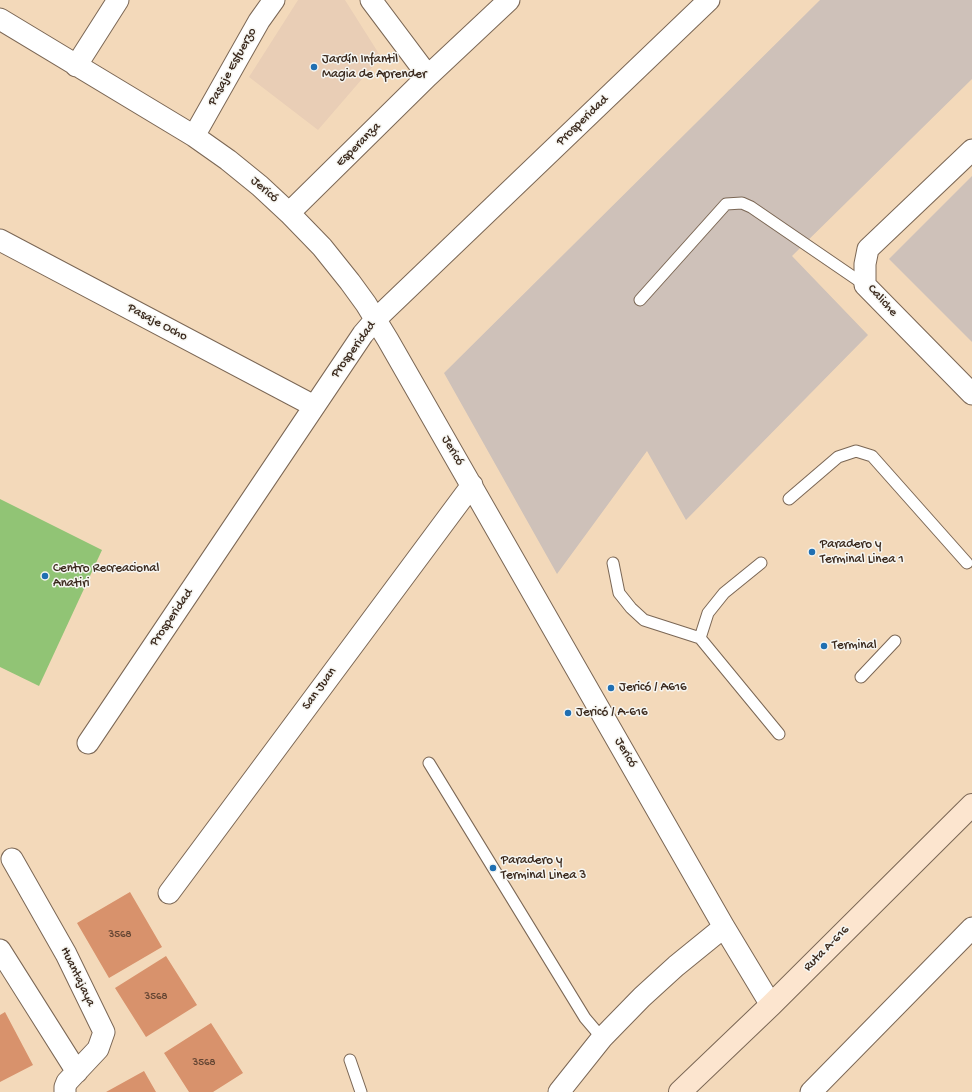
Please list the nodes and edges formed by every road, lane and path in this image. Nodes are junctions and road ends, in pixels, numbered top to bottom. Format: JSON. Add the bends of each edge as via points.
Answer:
{"nodes":[{"id":1,"x":118,"y":0,"type":"edge"},
{"id":2,"x":274,"y":0,"type":"edge"},
{"id":3,"x":371,"y":0,"type":"edge"},
{"id":4,"x":509,"y":0,"type":"edge"},
{"id":5,"x":709,"y":0,"type":"edge"},
{"id":6,"x":0,"y":19,"type":"edge"},
{"id":7,"x":76,"y":66,"type":"junction"},
{"id":8,"x":428,"y":76,"type":"junction"},
{"id":9,"x":194,"y":136,"type":"junction"},
{"id":10,"x":972,"y":150,"type":"edge"},
{"id":11,"x":289,"y":213,"type":"junction"},
{"id":12,"x":0,"y":240,"type":"edge"},
{"id":13,"x":866,"y":285,"type":"junction"},
{"id":14,"x":640,"y":300,"type":"dead end"},
{"id":15,"x":376,"y":319,"type":"junction"},
{"id":16,"x":972,"y":394,"type":"edge"},
{"id":17,"x":314,"y":406,"type":"junction"},
{"id":18,"x":472,"y":485,"type":"junction"},
{"id":19,"x":789,"y":499,"type":"dead end"},
{"id":20,"x":613,"y":563,"type":"dead end"},
{"id":21,"x":761,"y":563,"type":"dead end"},
{"id":22,"x":967,"y":563,"type":"dead end"},
{"id":23,"x":700,"y":638,"type":"junction"},
{"id":24,"x":895,"y":641,"type":"dead end"},
{"id":25,"x":861,"y":676,"type":"dead end"},
{"id":26,"x":779,"y":734,"type":"dead end"},
{"id":27,"x":88,"y":743,"type":"dead end"},
{"id":28,"x":429,"y":762,"type":"dead end"},
{"id":29,"x":972,"y":805,"type":"edge"},
{"id":30,"x":12,"y":859,"type":"dead end"},
{"id":31,"x":169,"y":893,"type":"dead end"},
{"id":32,"x":724,"y":927,"type":"junction"},
{"id":33,"x":972,"y":928,"type":"edge"},
{"id":34,"x":0,"y":950,"type":"edge"},
{"id":35,"x":771,"y":1005,"type":"junction"},
{"id":36,"x":602,"y":1038,"type":"junction"},
{"id":37,"x":350,"y":1060,"type":"dead end"},
{"id":38,"x":76,"y":1072,"type":"junction"},
{"id":39,"x":65,"y":1092,"type":"edge"},
{"id":40,"x":361,"y":1092,"type":"edge"},
{"id":41,"x":559,"y":1092,"type":"edge"},
{"id":42,"x":680,"y":1092,"type":"edge"},
{"id":43,"x":811,"y":1092,"type":"edge"}],
"edges":[{"from":1,"to":7,"type":"street"},
{"from":2,"to":9,"type":"street","name":"Pasaje Esfuerzo","via":[[259,21]]},
{"from":3,"to":8,"type":"street"},
{"from":4,"to":8,"type":"street","name":"Esperanza"},
{"from":5,"to":15,"type":"street","name":"Prosperidad"},
{"from":6,"to":7,"type":"street","name":"Jericó"},
{"from":7,"to":9,"type":"street","name":"Jericó"},
{"from":8,"to":11,"type":"street","name":"Esperanza"},
{"from":9,"to":11,"type":"street","name":"Jericó","via":[[260,186]]},
{"from":10,"to":13,"type":"street","name":"Caliche","via":[[868,249],[865,264]]},
{"from":11,"to":15,"type":"street","name":"Jericó","via":[[350,282]]},
{"from":12,"to":17,"type":"street","name":"Pasaje Ocho"},
{"from":13,"to":14,"type":"lane","via":[[751,208],[742,203],[726,204]]},
{"from":13,"to":16,"type":"street","name":"Caliche"},
{"from":15,"to":17,"type":"street","name":"Prosperidad"},
{"from":15,"to":18,"type":"street","name":"Jericó"},
{"from":17,"to":27,"type":"street","name":"Prosperidad"},
{"from":18,"to":31,"type":"street","name":"San Juan"},
{"from":18,"to":32,"type":"street","name":"Jericó"},
{"from":19,"to":22,"type":"lane","via":[[838,457],[856,451],[872,456]]},
{"from":20,"to":23,"type":"lane","via":[[619,593],[630,608],[644,620]]},
{"from":21,"to":23,"type":"lane","via":[[724,593],[708,613]]},
{"from":23,"to":26,"type":"lane"},
{"from":24,"to":25,"type":"lane"},
{"from":28,"to":36,"type":"lane","via":[[585,1018]]},
{"from":29,"to":35,"type":"main road","name":"Ruta A-616"},
{"from":30,"to":38,"type":"street","name":"Huantajaya","via":[[66,954],[104,1032],[98,1049]]},
{"from":32,"to":35,"type":"street","name":"Jericó"},
{"from":32,"to":36,"type":"street","via":[[676,966]]},
{"from":33,"to":43,"type":"street"},
{"from":34,"to":38,"type":"street"},
{"from":35,"to":42,"type":"main road","name":"Ruta A-616"},
{"from":36,"to":41,"type":"street"},
{"from":37,"to":40,"type":"lane"},
{"from":38,"to":39,"type":"street","name":"Huantajaya","via":[[67,1082]]}]}
